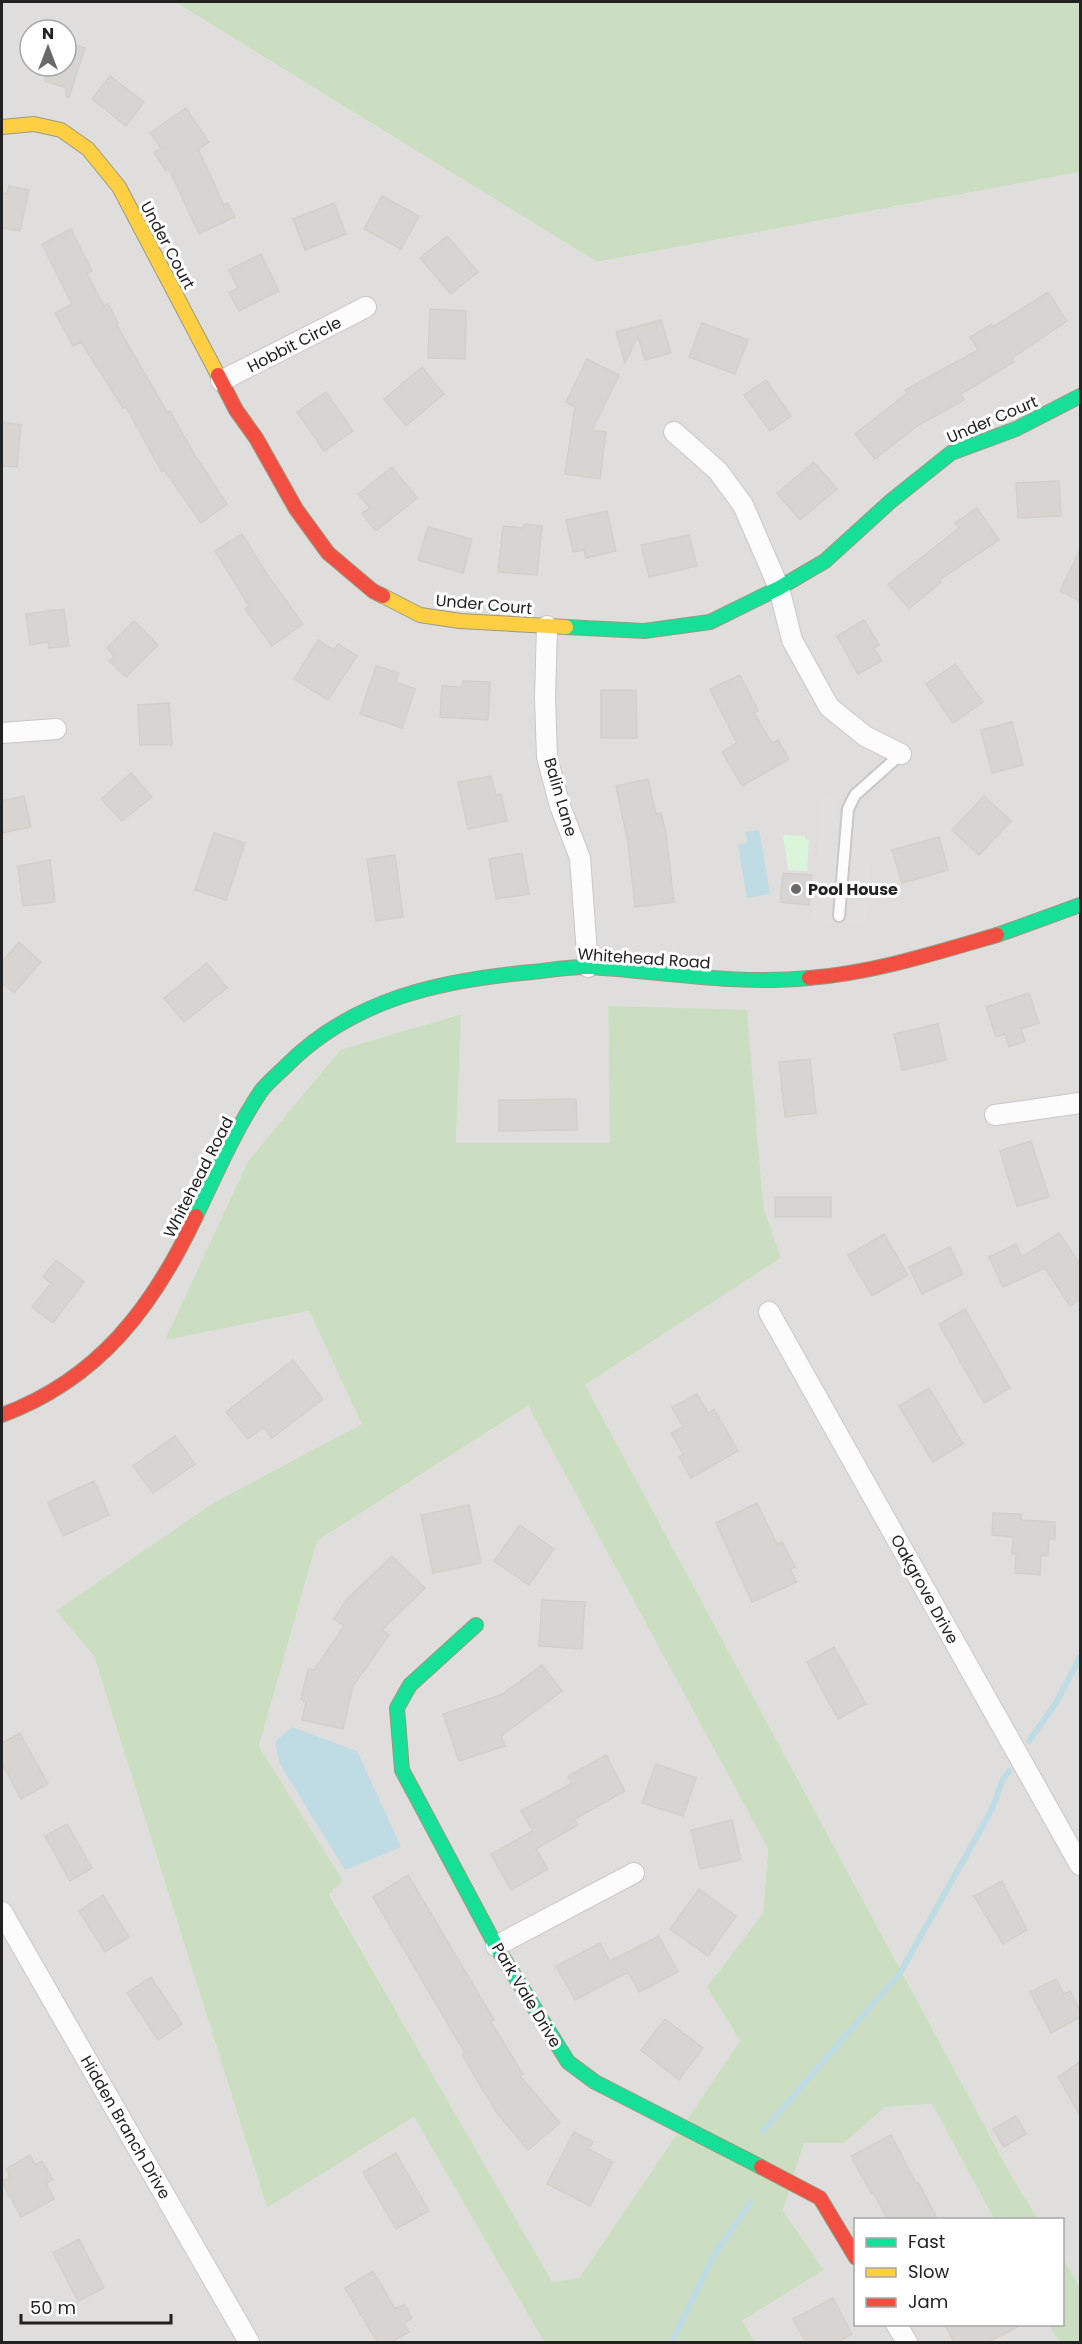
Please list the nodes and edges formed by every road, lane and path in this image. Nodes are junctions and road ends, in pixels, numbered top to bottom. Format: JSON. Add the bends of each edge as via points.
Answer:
{"nodes":[{"id":1,"x":2,"y":127,"type":"edge"},
{"id":2,"x":366,"y":307,"type":"dead end"},
{"id":3,"x":221,"y":381,"type":"junction"},
{"id":4,"x":1080,"y":396,"type":"edge"},
{"id":5,"x":674,"y":432,"type":"dead end"},
{"id":6,"x":779,"y":588,"type":"junction"},
{"id":7,"x":547,"y":626,"type":"junction"},
{"id":8,"x":56,"y":729,"type":"dead end"},
{"id":9,"x":2,"y":734,"type":"edge"},
{"id":10,"x":901,"y":754,"type":"joint"},
{"id":11,"x":1080,"y":905,"type":"edge"},
{"id":12,"x":839,"y":916,"type":"dead end"},
{"id":13,"x":588,"y":968,"type":"junction"},
{"id":14,"x":1080,"y":1103,"type":"edge"},
{"id":15,"x":995,"y":1115,"type":"dead end"},
{"id":16,"x":769,"y":1312,"type":"dead end"},
{"id":17,"x":2,"y":1415,"type":"edge"},
{"id":18,"x":476,"y":1625,"type":"dead end"},
{"id":19,"x":1080,"y":1865,"type":"edge"},
{"id":20,"x":634,"y":1873,"type":"dead end"},
{"id":21,"x":2,"y":1912,"type":"edge"},
{"id":22,"x":496,"y":1946,"type":"junction"},
{"id":23,"x":854,"y":2256,"type":"edge"},
{"id":24,"x":897,"y":2326,"type":"edge"},
{"id":25,"x":249,"y":2343,"type":"edge"},
{"id":26,"x":907,"y":2343,"type":"edge"}],
"edges":[{"from":1,"to":3,"type":"street","name":"Under Court","via":[[34,123],[61,130],[88,149],[119,187]]},
{"from":2,"to":3,"type":"street","name":"Hobbit Circle"},
{"from":3,"to":7,"type":"street","name":"Under Court","via":[[296,509],[328,553],[373,591],[420,615]]},
{"from":4,"to":6,"type":"street","name":"Under Court","via":[[1016,429],[951,453],[825,561]]},
{"from":5,"to":6,"type":"street","via":[[718,471],[742,505]]},
{"from":6,"to":7,"type":"street","name":"Under Court","via":[[710,622],[644,631]]},
{"from":6,"to":10,"type":"street","via":[[792,640],[829,707],[865,736]]},
{"from":7,"to":13,"type":"street","name":"Balin Lane","via":[[547,757],[580,858]]},
{"from":8,"to":9,"type":"street"},
{"from":10,"to":12,"type":"lane","via":[[855,795],[848,809]]},
{"from":11,"to":13,"type":"street","name":"Whitehead Road","via":[[1010,931],[904,962],[837,976],[757,981]]},
{"from":13,"to":17,"type":"street","name":"Whitehead Road","via":[[487,976],[409,992],[335,1025],[303,1048],[262,1090],[223,1159],[182,1245],[151,1297],[120,1338],[76,1377],[32,1404]]},
{"from":14,"to":15,"type":"street"},
{"from":16,"to":19,"type":"street","name":"Oakgrove Drive"},
{"from":18,"to":22,"type":"street","name":"Park Vale Drive","via":[[410,1685],[397,1708],[402,1770]]},
{"from":20,"to":22,"type":"street"},
{"from":21,"to":25,"type":"street","name":"Hidden Branch Drive"},
{"from":22,"to":23,"type":"street","name":"Park Vale Drive","via":[[568,2062],[595,2082],[820,2198]]},
{"from":24,"to":26,"type":"street"}]}
